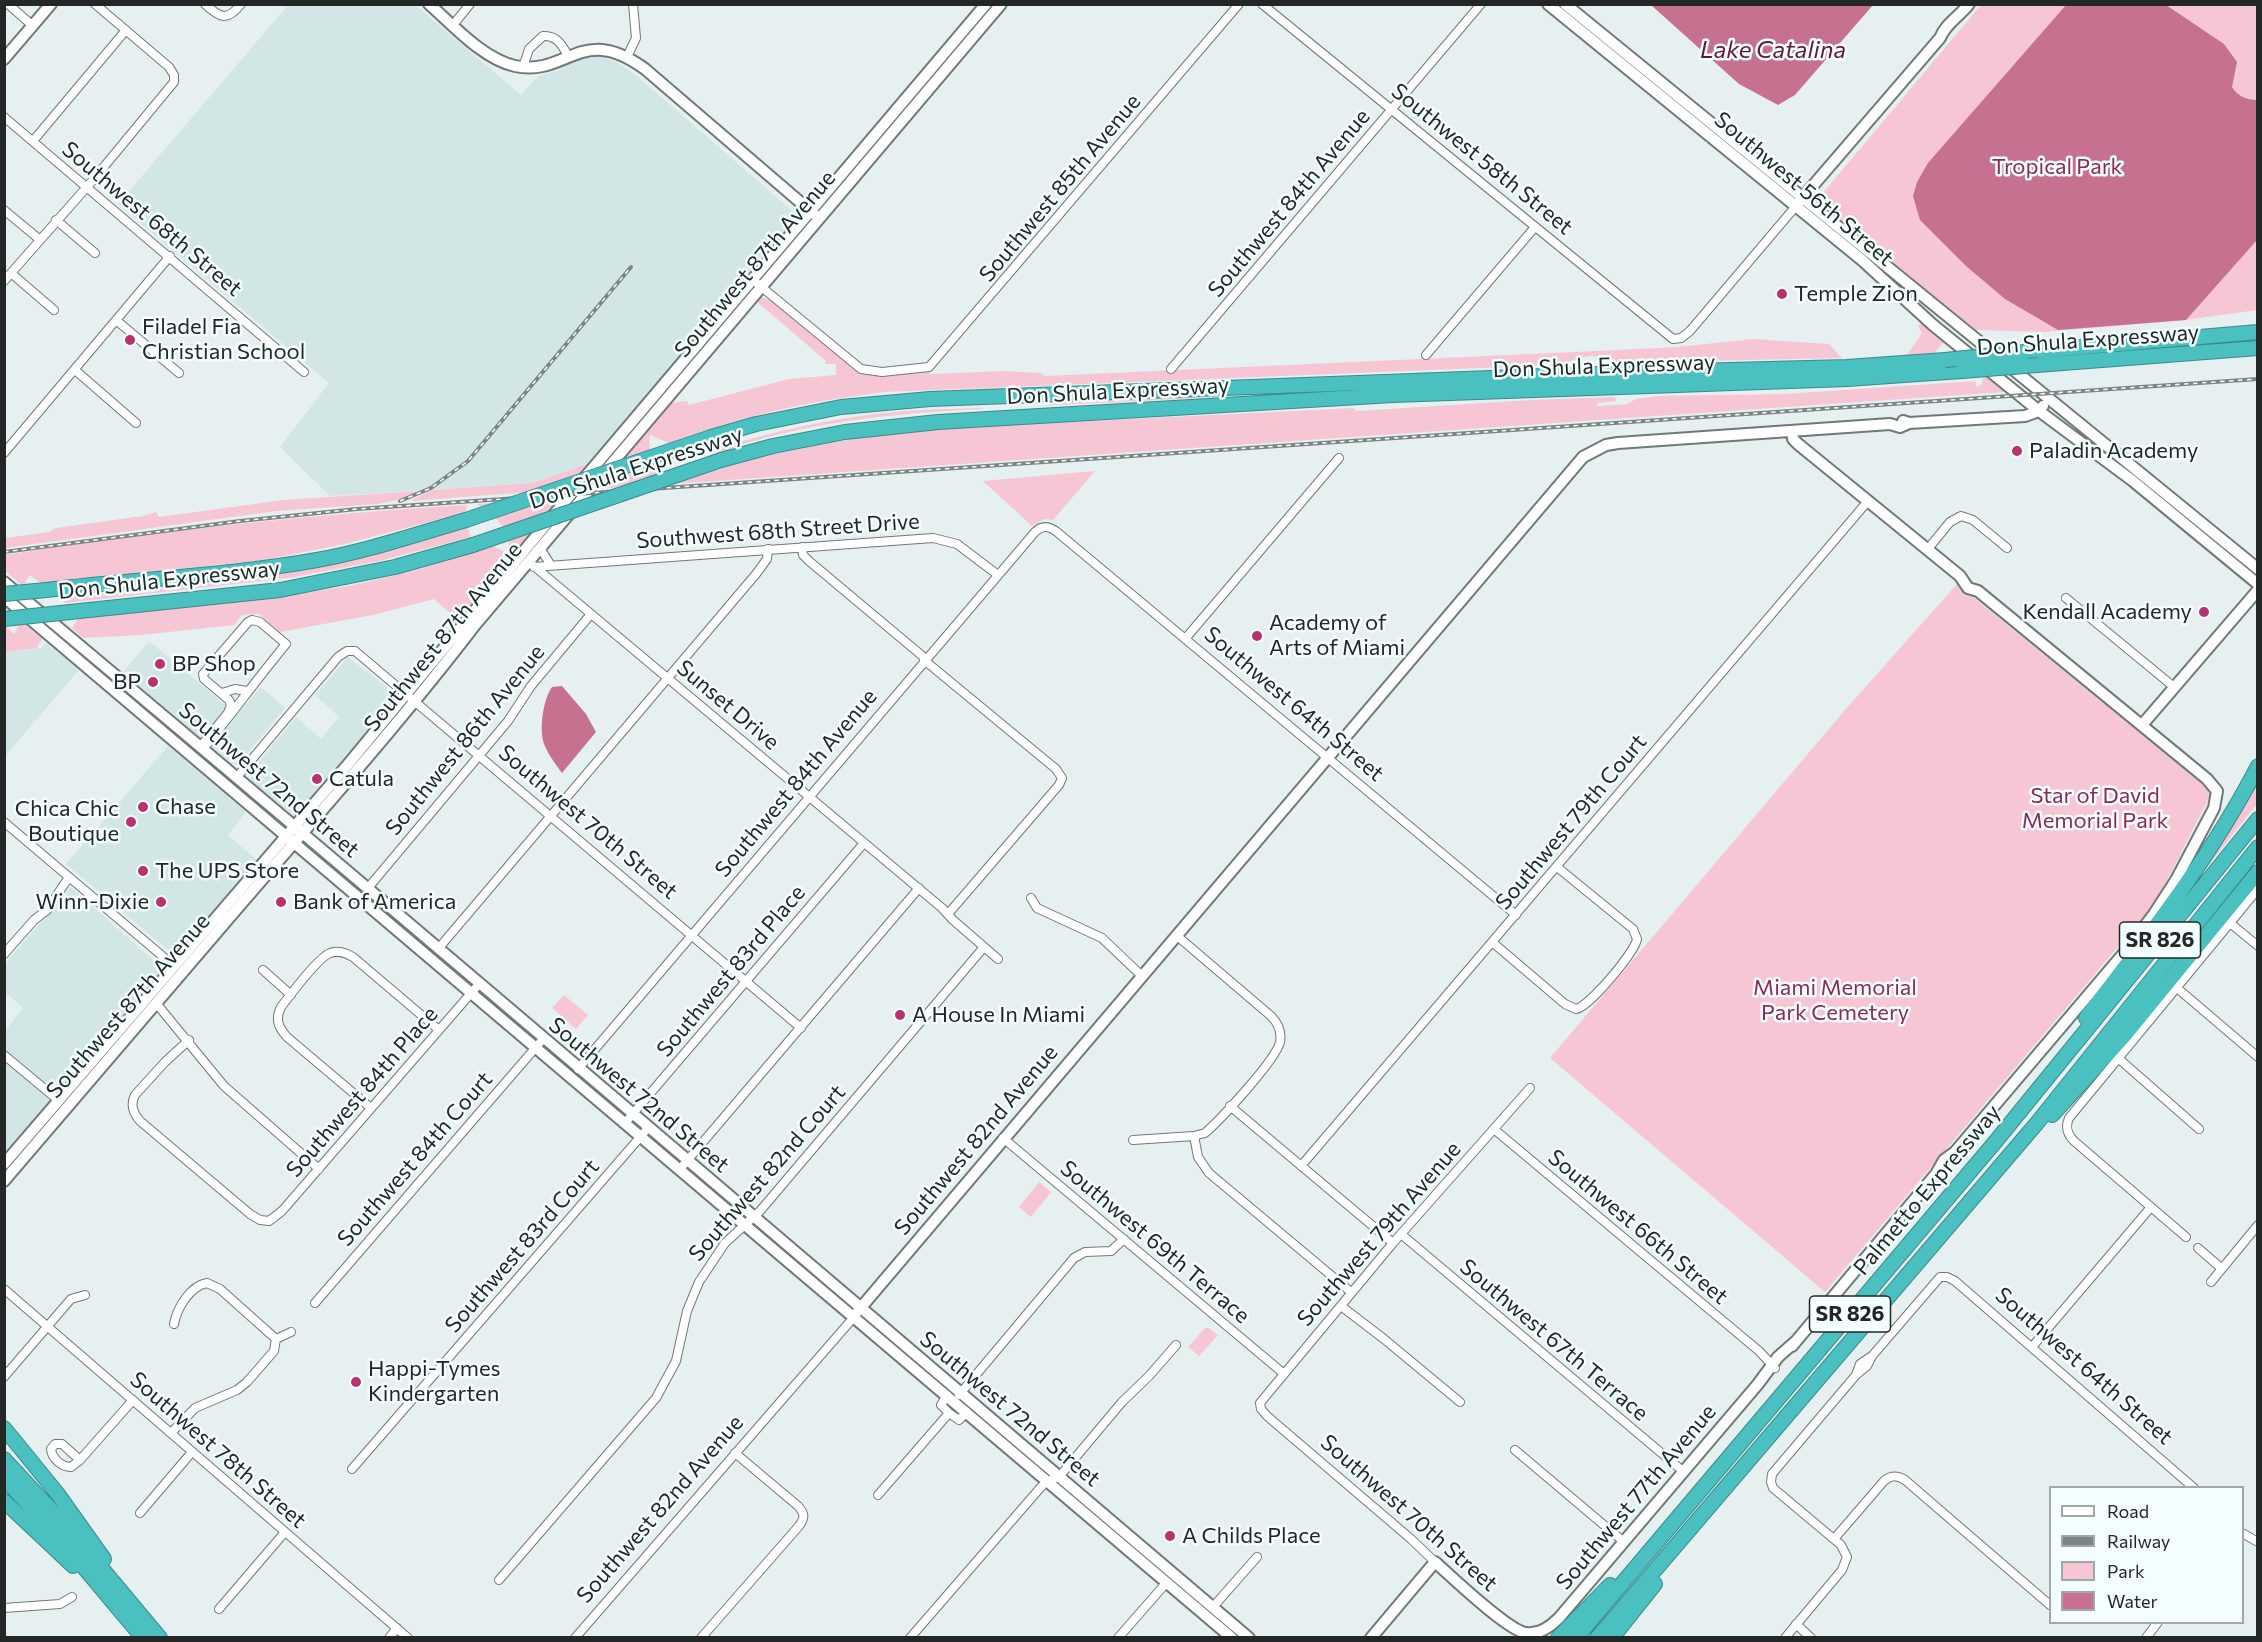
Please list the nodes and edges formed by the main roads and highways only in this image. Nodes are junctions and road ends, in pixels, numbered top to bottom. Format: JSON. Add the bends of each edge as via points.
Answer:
{"nodes":[{"id":1,"x":51,"y":4,"type":"edge"},
{"id":2,"x":429,"y":4,"type":"edge"},
{"id":3,"x":1001,"y":4,"type":"edge"},
{"id":4,"x":1548,"y":4,"type":"edge"},
{"id":5,"x":1565,"y":4,"type":"edge"},
{"id":6,"x":1969,"y":4,"type":"edge"},
{"id":7,"x":986,"y":11,"type":"edge"},
{"id":8,"x":4,"y":60,"type":"edge"},
{"id":9,"x":1665,"y":93,"type":"junction"},
{"id":10,"x":1799,"y":202,"type":"junction"},
{"id":11,"x":815,"y":215,"type":"junction"},
{"id":12,"x":2258,"y":332,"type":"edge"},
{"id":13,"x":2258,"y":348,"type":"edge"},
{"id":14,"x":2050,"y":400,"type":"junction"},
{"id":15,"x":2039,"y":411,"type":"junction"},
{"id":16,"x":640,"y":421,"type":"junction"},
{"id":17,"x":1792,"y":431,"type":"junction"},
{"id":18,"x":531,"y":558,"type":"junction"},
{"id":19,"x":2258,"y":569,"type":"edge"},
{"id":20,"x":4,"y":582,"type":"edge"},
{"id":21,"x":2258,"y":584,"type":"edge"},
{"id":22,"x":2258,"y":590,"type":"edge"},
{"id":23,"x":4,"y":595,"type":"edge"},
{"id":24,"x":4,"y":619,"type":"edge"},
{"id":25,"x":475,"y":625,"type":"junction"},
{"id":26,"x":459,"y":627,"type":"junction"},
{"id":27,"x":91,"y":663,"type":"junction"},
{"id":28,"x":411,"y":698,"type":"junction"},
{"id":29,"x":168,"y":720,"type":"junction"},
{"id":30,"x":2142,"y":725,"type":"junction"},
{"id":31,"x":160,"y":729,"type":"junction"},
{"id":32,"x":2258,"y":766,"type":"edge"},
{"id":33,"x":215,"y":767,"type":"junction"},
{"id":34,"x":2258,"y":819,"type":"edge"},
{"id":35,"x":300,"y":830,"type":"junction"},
{"id":36,"x":290,"y":840,"type":"junction"},
{"id":37,"x":2258,"y":847,"type":"edge"},
{"id":38,"x":2258,"y":872,"type":"edge"},
{"id":39,"x":224,"y":915,"type":"junction"},
{"id":40,"x":406,"y":938,"type":"junction"},
{"id":41,"x":438,"y":949,"type":"junction"},
{"id":42,"x":475,"y":988,"type":"junction"},
{"id":43,"x":145,"y":999,"type":"junction"},
{"id":44,"x":156,"y":1003,"type":"junction"},
{"id":45,"x":107,"y":1043,"type":"junction"},
{"id":46,"x":107,"y":1060,"type":"junction"},
{"id":47,"x":2062,"y":1061,"type":"junction"},
{"id":48,"x":62,"y":1103,"type":"junction"},
{"id":49,"x":2037,"y":1123,"type":"junction"},
{"id":50,"x":6,"y":1172,"type":"edge"},
{"id":51,"x":857,"y":1312,"type":"junction"},
{"id":52,"x":954,"y":1397,"type":"junction"},
{"id":53,"x":4,"y":1428,"type":"edge"},
{"id":54,"x":4,"y":1459,"type":"edge"},
{"id":55,"x":4,"y":1478,"type":"edge"},
{"id":56,"x":4,"y":1501,"type":"edge"},
{"id":57,"x":1687,"y":1532,"type":"junction"},
{"id":58,"x":1636,"y":1567,"type":"junction"},
{"id":59,"x":128,"y":1610,"type":"junction"},
{"id":60,"x":1540,"y":1632,"type":"joint"},
{"id":61,"x":1244,"y":1636,"type":"edge"},
{"id":62,"x":143,"y":1638,"type":"edge"},
{"id":63,"x":160,"y":1638,"type":"edge"},
{"id":64,"x":1232,"y":1638,"type":"edge"},
{"id":65,"x":1371,"y":1638,"type":"edge"},
{"id":66,"x":1558,"y":1638,"type":"edge"},
{"id":67,"x":1576,"y":1638,"type":"edge"},
{"id":68,"x":1597,"y":1638,"type":"edge"},
{"id":69,"x":1612,"y":1638,"type":"edge"}],
"edges":[{"from":1,"to":8,"type":"main road"},
{"from":2,"to":11,"type":"main road","via":[[494,58],[509,64],[547,64],[596,50],[627,57]]},
{"from":3,"to":7,"type":"main road","name":"Southwest 87th Avenue"},
{"from":4,"to":9,"type":"main road","name":"Southwest 56th Street"},
{"from":5,"to":9,"type":"main road","name":"Southwest 56th Street"},
{"from":6,"to":10,"type":"main road","via":[[1946,26],[1940,38]]},
{"from":7,"to":11,"type":"main road","name":"Southwest 87th Avenue"},
{"from":9,"to":10,"type":"main road","name":"Southwest 56th Street"},
{"from":10,"to":14,"type":"main road","name":"Southwest 56th Street"},
{"from":10,"to":15,"type":"main road","name":"Southwest 56th Street","via":[[1933,325]]},
{"from":11,"to":16,"type":"main road","name":"Southwest 87th Avenue"},
{"from":12,"to":23,"type":"highway","name":"Don Shula Expressway","bridge":true,"via":[[1847,367],[930,399],[841,407],[711,437],[387,545],[308,561],[196,576]]},
{"from":13,"to":24,"type":"highway","name":"Don Shula Expressway","bridge":true,"via":[[1847,380],[1393,395],[938,422],[845,432],[721,460],[473,545],[394,567],[291,588]]},
{"from":14,"to":15,"type":"main road"},
{"from":14,"to":19,"type":"main road","name":"Southwest 56th Street"},
{"from":15,"to":17,"type":"main road","via":[[2025,416],[1909,423],[1899,420],[1890,424]]},
{"from":15,"to":21,"type":"main road","name":"Southwest 56th Street","via":[[2133,481]]},
{"from":16,"to":18,"type":"main road","name":"Southwest 87th Avenue"},
{"from":16,"to":18,"type":"main road","name":"Southwest 87th Avenue"},
{"from":17,"to":30,"type":"main road","via":[[1795,441]]},
{"from":17,"to":51,"type":"main road","name":"Southwest 82nd Avenue","via":[[1618,443],[1594,450],[1576,465]]},
{"from":18,"to":25,"type":"main road","name":"Southwest 87th Avenue"},
{"from":18,"to":26,"type":"main road","name":"Southwest 87th Avenue"},
{"from":20,"to":27,"type":"main road","name":"Southwest 72nd Street"},
{"from":22,"to":30,"type":"main road"},
{"from":23,"to":27,"type":"main road","name":"Southwest 72nd Street"},
{"from":25,"to":26,"type":"main road"},
{"from":25,"to":28,"type":"main road","name":"Southwest 87th Avenue"},
{"from":26,"to":28,"type":"main road","name":"Southwest 87th Avenue"},
{"from":27,"to":29,"type":"main road","name":"Southwest 72nd Street"},
{"from":27,"to":31,"type":"main road","name":"Southwest 72nd Street"},
{"from":28,"to":35,"type":"main road","name":"Southwest 87th Avenue"},
{"from":29,"to":31,"type":"main road"},
{"from":29,"to":33,"type":"main road","name":"Southwest 72nd Street","via":[[201,748]]},
{"from":30,"to":60,"type":"main road","name":"Southwest 77th Avenue","via":[[2210,782],[2217,794],[2214,808],[2176,880],[2146,925],[1955,1152],[1949,1164],[1936,1174],[1559,1618]]},
{"from":31,"to":33,"type":"main road","name":"Southwest 72nd Street"},
{"from":32,"to":47,"type":"highway","via":[[2194,873],[2071,1038]]},
{"from":33,"to":35,"type":"main road","name":"Southwest 72nd Street","via":[[237,777]]},
{"from":33,"to":36,"type":"main road","name":"Southwest 72nd Street"},
{"from":34,"to":47,"type":"highway","name":"Palmetto Expressway","number":"SR 826"},
{"from":35,"to":36,"type":"main road","name":"Southwest 87th Avenue"},
{"from":35,"to":41,"type":"main road","name":"Southwest 72nd Street"},
{"from":36,"to":39,"type":"main road","name":"Southwest 87th Avenue"},
{"from":36,"to":40,"type":"main road","name":"Southwest 72nd Street"},
{"from":37,"to":49,"type":"highway","name":"Palmetto Expressway","number":"SR 826"},
{"from":38,"to":49,"type":"highway","via":[[2101,1063],[2056,1113]]},
{"from":39,"to":43,"type":"main road","name":"Southwest 87th Avenue"},
{"from":39,"to":44,"type":"main road","name":"Southwest 87th Avenue"},
{"from":40,"to":41,"type":"main road","via":[[415,938],[433,952]]},
{"from":40,"to":42,"type":"main road","name":"Southwest 72nd Street"},
{"from":41,"to":42,"type":"main road","name":"Southwest 72nd Street"},
{"from":42,"to":51,"type":"main road","name":"Southwest 72nd Street"},
{"from":43,"to":44,"type":"main road"},
{"from":43,"to":45,"type":"main road","name":"Southwest 87th Avenue"},
{"from":44,"to":46,"type":"main road","name":"Southwest 87th Avenue"},
{"from":45,"to":46,"type":"main road"},
{"from":45,"to":48,"type":"main road","name":"Southwest 87th Avenue"},
{"from":46,"to":48,"type":"main road","name":"Southwest 87th Avenue"},
{"from":47,"to":58,"type":"highway","name":"Palmetto Expressway","number":"SR 826"},
{"from":48,"to":50,"type":"main road","name":"Southwest 87th Avenue"},
{"from":49,"to":57,"type":"highway","name":"Palmetto Expressway","number":"SR 826"},
{"from":51,"to":52,"type":"main road","name":"Southwest 72nd Street"},
{"from":52,"to":61,"type":"main road","name":"Southwest 72nd Street","via":[[1059,1476]]},
{"from":52,"to":64,"type":"main road","name":"Southwest 72nd Street"},
{"from":53,"to":59,"type":"highway","via":[[85,1532]]},
{"from":54,"to":59,"type":"highway","via":[[68,1528]]},
{"from":55,"to":59,"type":"highway"},
{"from":56,"to":59,"type":"highway"},
{"from":57,"to":68,"type":"highway","name":"Palmetto Expressway","number":"SR 826"},
{"from":57,"to":69,"type":"highway","via":[[1678,1554]]},
{"from":58,"to":66,"type":"highway","via":[[1617,1578]]},
{"from":58,"to":67,"type":"highway","name":"Palmetto Expressway","number":"SR 826"},
{"from":59,"to":62,"type":"highway"},
{"from":59,"to":63,"type":"highway"},
{"from":60,"to":65,"type":"main road","name":"Southwest 70th Street","via":[[1525,1633],[1511,1626],[1435,1562]]}]}
